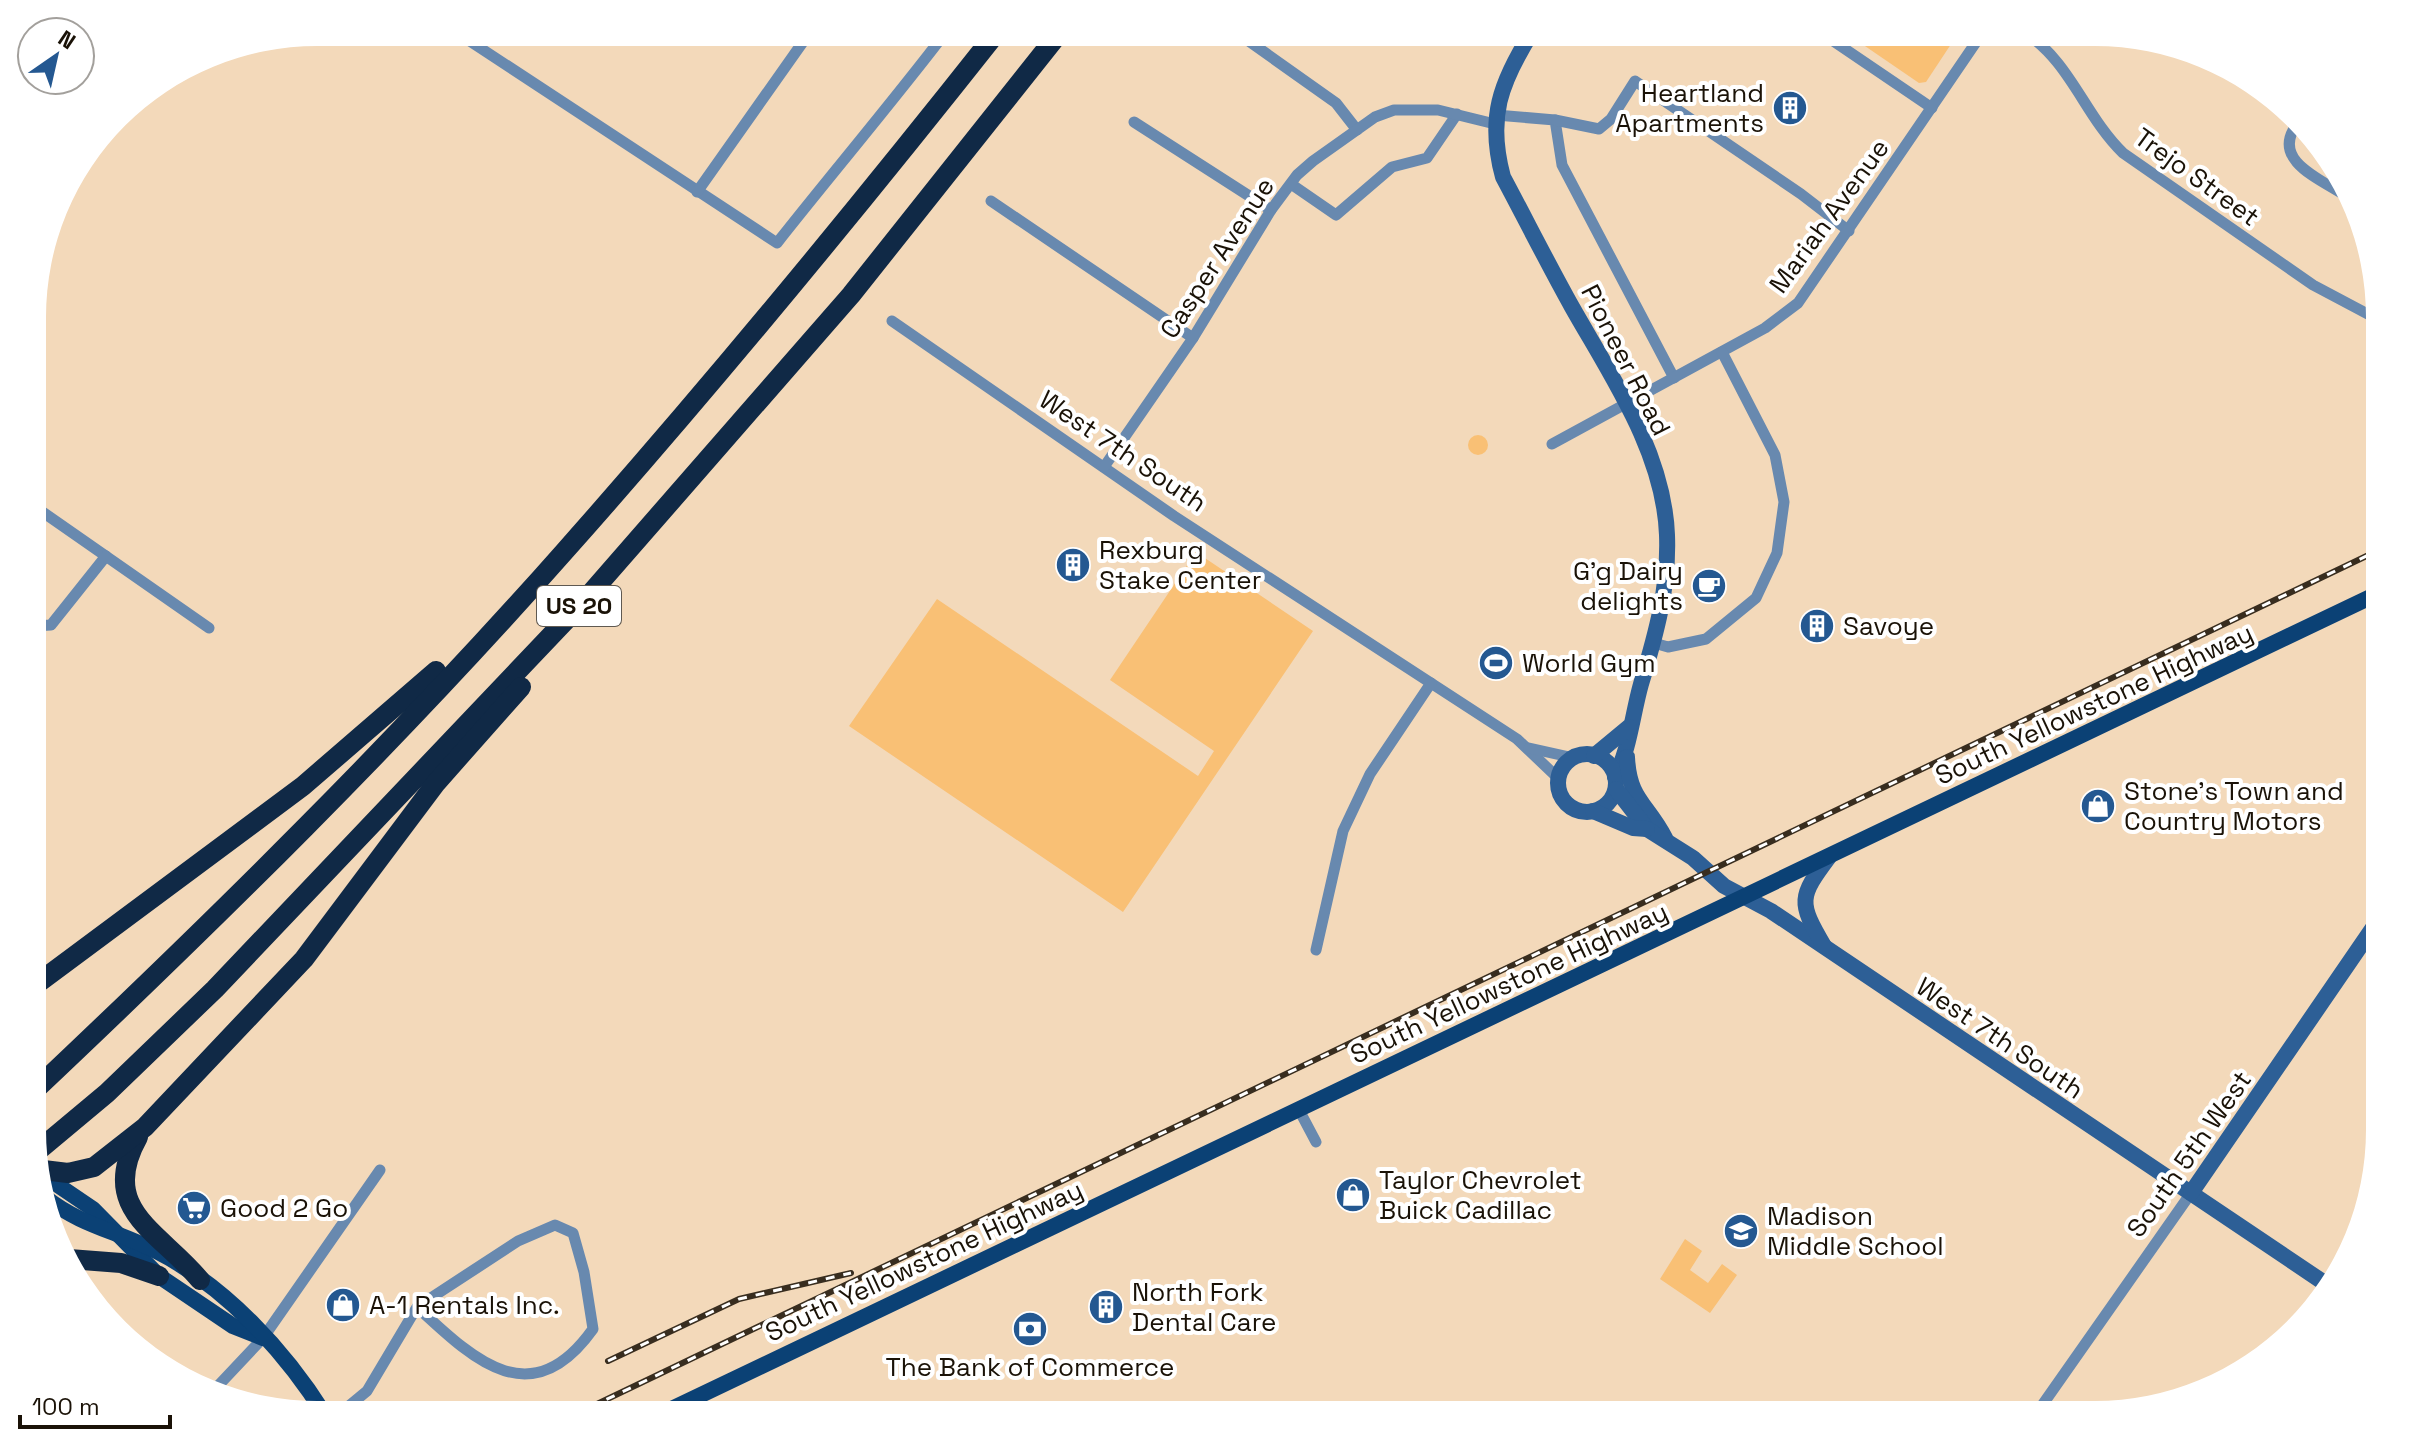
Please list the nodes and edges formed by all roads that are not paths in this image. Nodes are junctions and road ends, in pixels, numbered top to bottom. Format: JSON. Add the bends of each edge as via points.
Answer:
{"nodes":[{"id":1,"x":1256,"y":46,"type":"edge"},
{"id":2,"x":1524,"y":46,"type":"edge"},
{"id":3,"x":1841,"y":46,"type":"edge"},
{"id":4,"x":1974,"y":46,"type":"edge"},
{"id":5,"x":2042,"y":46,"type":"edge"},
{"id":6,"x":486,"y":47,"type":"edge"},
{"id":7,"x":800,"y":47,"type":"edge"},
{"id":8,"x":935,"y":47,"type":"edge"},
{"id":9,"x":985,"y":47,"type":"edge"},
{"id":10,"x":1048,"y":47,"type":"edge"},
{"id":11,"x":1932,"y":108,"type":"junction"},
{"id":12,"x":1457,"y":114,"type":"junction"},
{"id":13,"x":1496,"y":120,"type":"junction"},
{"id":14,"x":1555,"y":120,"type":"junction"},
{"id":15,"x":1134,"y":122,"type":"dead end"},
{"id":16,"x":1357,"y":130,"type":"junction"},
{"id":17,"x":2292,"y":131,"type":"edge"},
{"id":18,"x":1291,"y":184,"type":"junction"},
{"id":19,"x":2332,"y":187,"type":"edge"},
{"id":20,"x":697,"y":192,"type":"junction"},
{"id":21,"x":991,"y":201,"type":"dead end"},
{"id":22,"x":1271,"y":210,"type":"junction"},
{"id":23,"x":1849,"y":231,"type":"junction"},
{"id":24,"x":2365,"y":313,"type":"edge"},
{"id":25,"x":892,"y":321,"type":"dead end"},
{"id":26,"x":1193,"y":338,"type":"junction"},
{"id":27,"x":1722,"y":352,"type":"junction"},
{"id":28,"x":1674,"y":378,"type":"junction"},
{"id":29,"x":1627,"y":403,"type":"junction"},
{"id":30,"x":1552,"y":444,"type":"dead end"},
{"id":31,"x":715,"y":452,"type":"junction"},
{"id":32,"x":1104,"y":467,"type":"junction"},
{"id":33,"x":46,"y":514,"type":"edge"},
{"id":34,"x":565,"y":551,"type":"junction"},
{"id":35,"x":106,"y":556,"type":"junction"},
{"id":36,"x":2365,"y":600,"type":"edge"},
{"id":37,"x":46,"y":625,"type":"edge"},
{"id":38,"x":209,"y":628,"type":"dead end"},
{"id":39,"x":1654,"y":643,"type":"junction"},
{"id":40,"x":1431,"y":683,"type":"junction"},
{"id":41,"x":1629,"y":727,"type":"junction"},
{"id":42,"x":1529,"y":748,"type":"junction"},
{"id":43,"x":1627,"y":754,"type":"junction"},
{"id":44,"x":1594,"y":756,"type":"junction"},
{"id":45,"x":1574,"y":758,"type":"junction"},
{"id":46,"x":1559,"y":779,"type":"junction"},
{"id":47,"x":1616,"y":783,"type":"junction"},
{"id":48,"x":1593,"y":811,"type":"junction"},
{"id":49,"x":1647,"y":829,"type":"junction"},
{"id":50,"x":1666,"y":839,"type":"junction"},
{"id":51,"x":1829,"y":857,"type":"junction"},
{"id":52,"x":1747,"y":897,"type":"junction"},
{"id":53,"x":1316,"y":950,"type":"dead end"},
{"id":54,"x":1827,"y":950,"type":"junction"},
{"id":55,"x":2365,"y":951,"type":"edge"},
{"id":56,"x":46,"y":977,"type":"edge"},
{"id":57,"x":46,"y":1079,"type":"edge"},
{"id":58,"x":1298,"y":1108,"type":"junction"},
{"id":59,"x":145,"y":1127,"type":"junction"},
{"id":60,"x":1316,"y":1142,"type":"dead end"},
{"id":61,"x":47,"y":1143,"type":"edge"},
{"id":62,"x":380,"y":1170,"type":"dead end"},
{"id":63,"x":49,"y":1171,"type":"edge"},
{"id":64,"x":51,"y":1179,"type":"edge"},
{"id":65,"x":2191,"y":1193,"type":"junction"},
{"id":66,"x":57,"y":1206,"type":"edge"},
{"id":67,"x":117,"y":1236,"type":"junction"},
{"id":68,"x":79,"y":1260,"type":"edge"},
{"id":69,"x":159,"y":1276,"type":"junction"},
{"id":70,"x":200,"y":1280,"type":"junction"},
{"id":71,"x":2320,"y":1280,"type":"edge"},
{"id":72,"x":417,"y":1307,"type":"junction"},
{"id":73,"x":263,"y":1338,"type":"junction"},
{"id":74,"x":221,"y":1383,"type":"edge"},
{"id":75,"x":2046,"y":1400,"type":"edge"},
{"id":76,"x":314,"y":1401,"type":"edge"},
{"id":77,"x":355,"y":1401,"type":"edge"},
{"id":78,"x":689,"y":1401,"type":"edge"}],
"edges":[{"from":1,"to":16,"type":"street","via":[[1336,103]]},
{"from":2,"to":13,"type":"street","name":"Pioneer Road","via":[[1503,86]]},
{"from":3,"to":11,"type":"street"},
{"from":4,"to":11,"type":"street","name":"Mariah Avenue"},
{"from":5,"to":24,"type":"street","name":"Trejo Street","via":[[2056,57],[2099,128],[2136,164],[2313,285]]},
{"from":6,"to":20,"type":"street"},
{"from":7,"to":20,"type":"street"},
{"from":8,"to":20,"type":"street","via":[[777,243]]},
{"from":9,"to":34,"type":"highway","number":"US 20","via":[[831,240]]},
{"from":10,"to":31,"type":"highway","number":"US 20","via":[[851,295]]},
{"from":11,"to":23,"type":"street","name":"Mariah Avenue"},
{"from":12,"to":13,"type":"street","name":"Casper Avenue"},
{"from":12,"to":16,"type":"street","name":"Casper Avenue","via":[[1394,110]]},
{"from":12,"to":18,"type":"street","via":[[1427,158],[1392,167],[1336,215]]},
{"from":13,"to":14,"type":"street","name":"Casper Avenue"},
{"from":13,"to":29,"type":"street","name":"Pioneer Road","via":[[1503,177]]},
{"from":14,"to":23,"type":"street","name":"Casper Avenue","via":[[1599,129],[1635,81]]},
{"from":14,"to":28,"type":"street","via":[[1562,165]]},
{"from":15,"to":22,"type":"street"},
{"from":16,"to":18,"type":"street","name":"Casper Avenue"},
{"from":17,"to":19,"type":"street","via":[[2286,150],[2293,160]]},
{"from":18,"to":22,"type":"street","name":"Casper Avenue"},
{"from":21,"to":26,"type":"street"},
{"from":22,"to":26,"type":"street","name":"Casper Avenue"},
{"from":23,"to":27,"type":"street","name":"Mariah Avenue","via":[[1798,303]]},
{"from":25,"to":32,"type":"street","name":"West 7th South"},
{"from":26,"to":32,"type":"street","name":"Casper Avenue"},
{"from":27,"to":28,"type":"street","name":"Mariah Avenue"},
{"from":27,"to":39,"type":"street","via":[[1775,455],[1784,502],[1777,553],[1756,598],[1706,639],[1668,647]]},
{"from":28,"to":29,"type":"street","name":"Mariah Avenue"},
{"from":29,"to":30,"type":"street","name":"Mariah Avenue"},
{"from":29,"to":39,"type":"street","name":"Pioneer Road","via":[[1652,464],[1667,533],[1666,583]]},
{"from":31,"to":59,"type":"highway","via":[[593,606],[436,783],[304,959]]},
{"from":31,"to":61,"type":"highway","number":"US 20","via":[[583,602],[215,989]]},
{"from":32,"to":40,"type":"street","name":"West 7th South"},
{"from":33,"to":35,"type":"street"},
{"from":34,"to":56,"type":"highway","via":[[348,750]]},
{"from":34,"to":57,"type":"highway","number":"US 20","via":[[261,871]]},
{"from":35,"to":37,"type":"street","via":[[64,613]]},
{"from":35,"to":38,"type":"street"},
{"from":36,"to":51,"type":"main road","name":"South Yellowstone Highway"},
{"from":39,"to":41,"type":"street","name":"Pioneer Road"},
{"from":40,"to":42,"type":"street","name":"West 7th South"},
{"from":40,"to":53,"type":"street","via":[[1370,774],[1343,831]]},
{"from":41,"to":43,"type":"street","name":"Pioneer Road"},
{"from":41,"to":44,"type":"street"},
{"from":42,"to":45,"type":"street","name":"West 7th South"},
{"from":42,"to":46,"type":"street","name":"West 7th South"},
{"from":43,"to":47,"type":"street","name":"Pioneer Road"},
{"from":43,"to":50,"type":"street","via":[[1629,784]]},
{"from":44,"to":45,"type":"street"},
{"from":44,"to":47,"type":"street","via":[[1608,764]]},
{"from":45,"to":46,"type":"street"},
{"from":46,"to":48,"type":"street","via":[[1559,790],[1570,806]]},
{"from":47,"to":48,"type":"street","via":[[1606,806]]},
{"from":47,"to":49,"type":"street","name":"West 7th South"},
{"from":48,"to":49,"type":"street","name":"West 7th South"},
{"from":49,"to":50,"type":"street","name":"West 7th South"},
{"from":50,"to":52,"type":"street","name":"West 7th South","via":[[1724,886]]},
{"from":51,"to":52,"type":"main road","name":"South Yellowstone Highway"},
{"from":51,"to":54,"type":"street","via":[[1803,902]]},
{"from":52,"to":54,"type":"street","name":"West 7th South"},
{"from":52,"to":58,"type":"main road","name":"South Yellowstone Highway"},
{"from":54,"to":65,"type":"street","name":"West 7th South"},
{"from":55,"to":65,"type":"street","name":"South 5th West"},
{"from":58,"to":60,"type":"street"},
{"from":58,"to":78,"type":"main road","name":"South Yellowstone Highway"},
{"from":59,"to":63,"type":"highway","via":[[94,1167]]},
{"from":59,"to":70,"type":"highway","via":[[126,1165],[127,1198],[144,1226]]},
{"from":62,"to":73,"type":"street"},
{"from":64,"to":67,"type":"main road","via":[[84,1201]]},
{"from":65,"to":71,"type":"street","name":"West 7th South"},
{"from":65,"to":75,"type":"street","name":"South 5th West"},
{"from":66,"to":67,"type":"main road"},
{"from":67,"to":69,"type":"main road"},
{"from":67,"to":70,"type":"main road","via":[[158,1252]]},
{"from":68,"to":69,"type":"highway","via":[[121,1263]]},
{"from":69,"to":73,"type":"main road","via":[[233,1326]]},
{"from":70,"to":73,"type":"main road","via":[[241,1312]]},
{"from":72,"to":72,"type":"street","via":[[518,1241],[555,1225],[573,1233],[593,1329],[566,1360],[545,1370],[510,1373],[454,1344]]},
{"from":72,"to":77,"type":"street","via":[[367,1391]]},
{"from":73,"to":74,"type":"street"},
{"from":73,"to":76,"type":"main road"}]}
